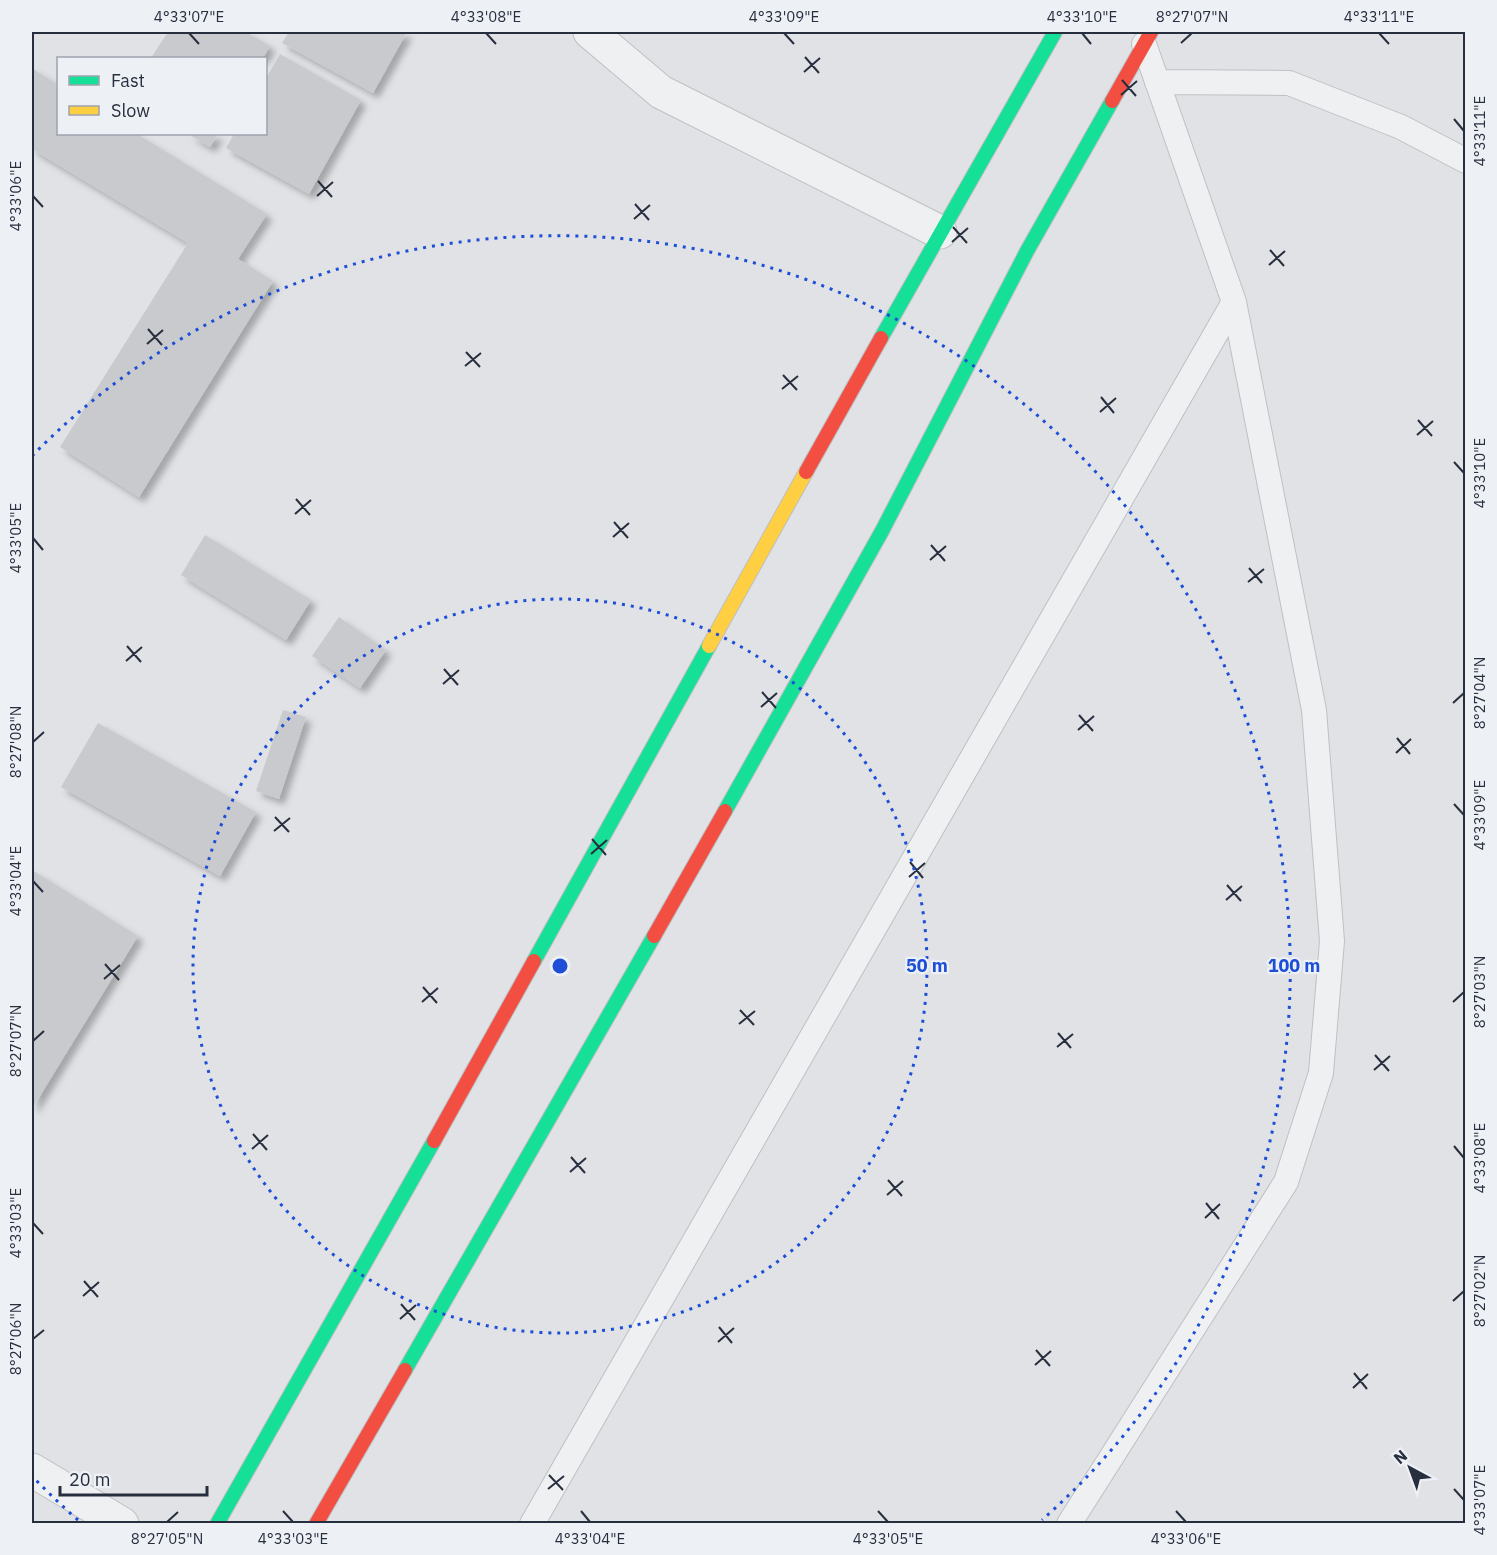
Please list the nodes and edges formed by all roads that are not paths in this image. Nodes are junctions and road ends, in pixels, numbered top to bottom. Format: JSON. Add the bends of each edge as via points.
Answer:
{"nodes":[{"id":1,"x":590,"y":32,"type":"edge"},
{"id":2,"x":1055,"y":32,"type":"edge"},
{"id":3,"x":1148,"y":38,"type":"edge"},
{"id":4,"x":1157,"y":82,"type":"junction"},
{"id":5,"x":1466,"y":161,"type":"edge"},
{"id":6,"x":940,"y":232,"type":"junction"},
{"id":7,"x":1234,"y":302,"type":"junction"},
{"id":8,"x":32,"y":1470,"type":"edge"},
{"id":9,"x":122,"y":1524,"type":"edge"},
{"id":10,"x":217,"y":1524,"type":"edge"},
{"id":11,"x":316,"y":1524,"type":"edge"},
{"id":12,"x":532,"y":1524,"type":"edge"},
{"id":13,"x":1069,"y":1524,"type":"edge"}],
"edges":[{"from":1,"to":6,"type":"street","via":[[661,92]]},
{"from":2,"to":6,"type":"main road"},
{"from":3,"to":4,"type":"lane"},
{"from":3,"to":11,"type":"main road","via":[[1027,251],[882,531],[702,854]]},
{"from":4,"to":5,"type":"lane","via":[[1289,83],[1401,127]]},
{"from":4,"to":7,"type":"lane"},
{"from":6,"to":10,"type":"main road","via":[[596,854]]},
{"from":7,"to":12,"type":"lane"},
{"from":7,"to":13,"type":"lane","via":[[1314,710],[1332,941],[1321,1073],[1286,1182]]},
{"from":8,"to":9,"type":"street"}]}
